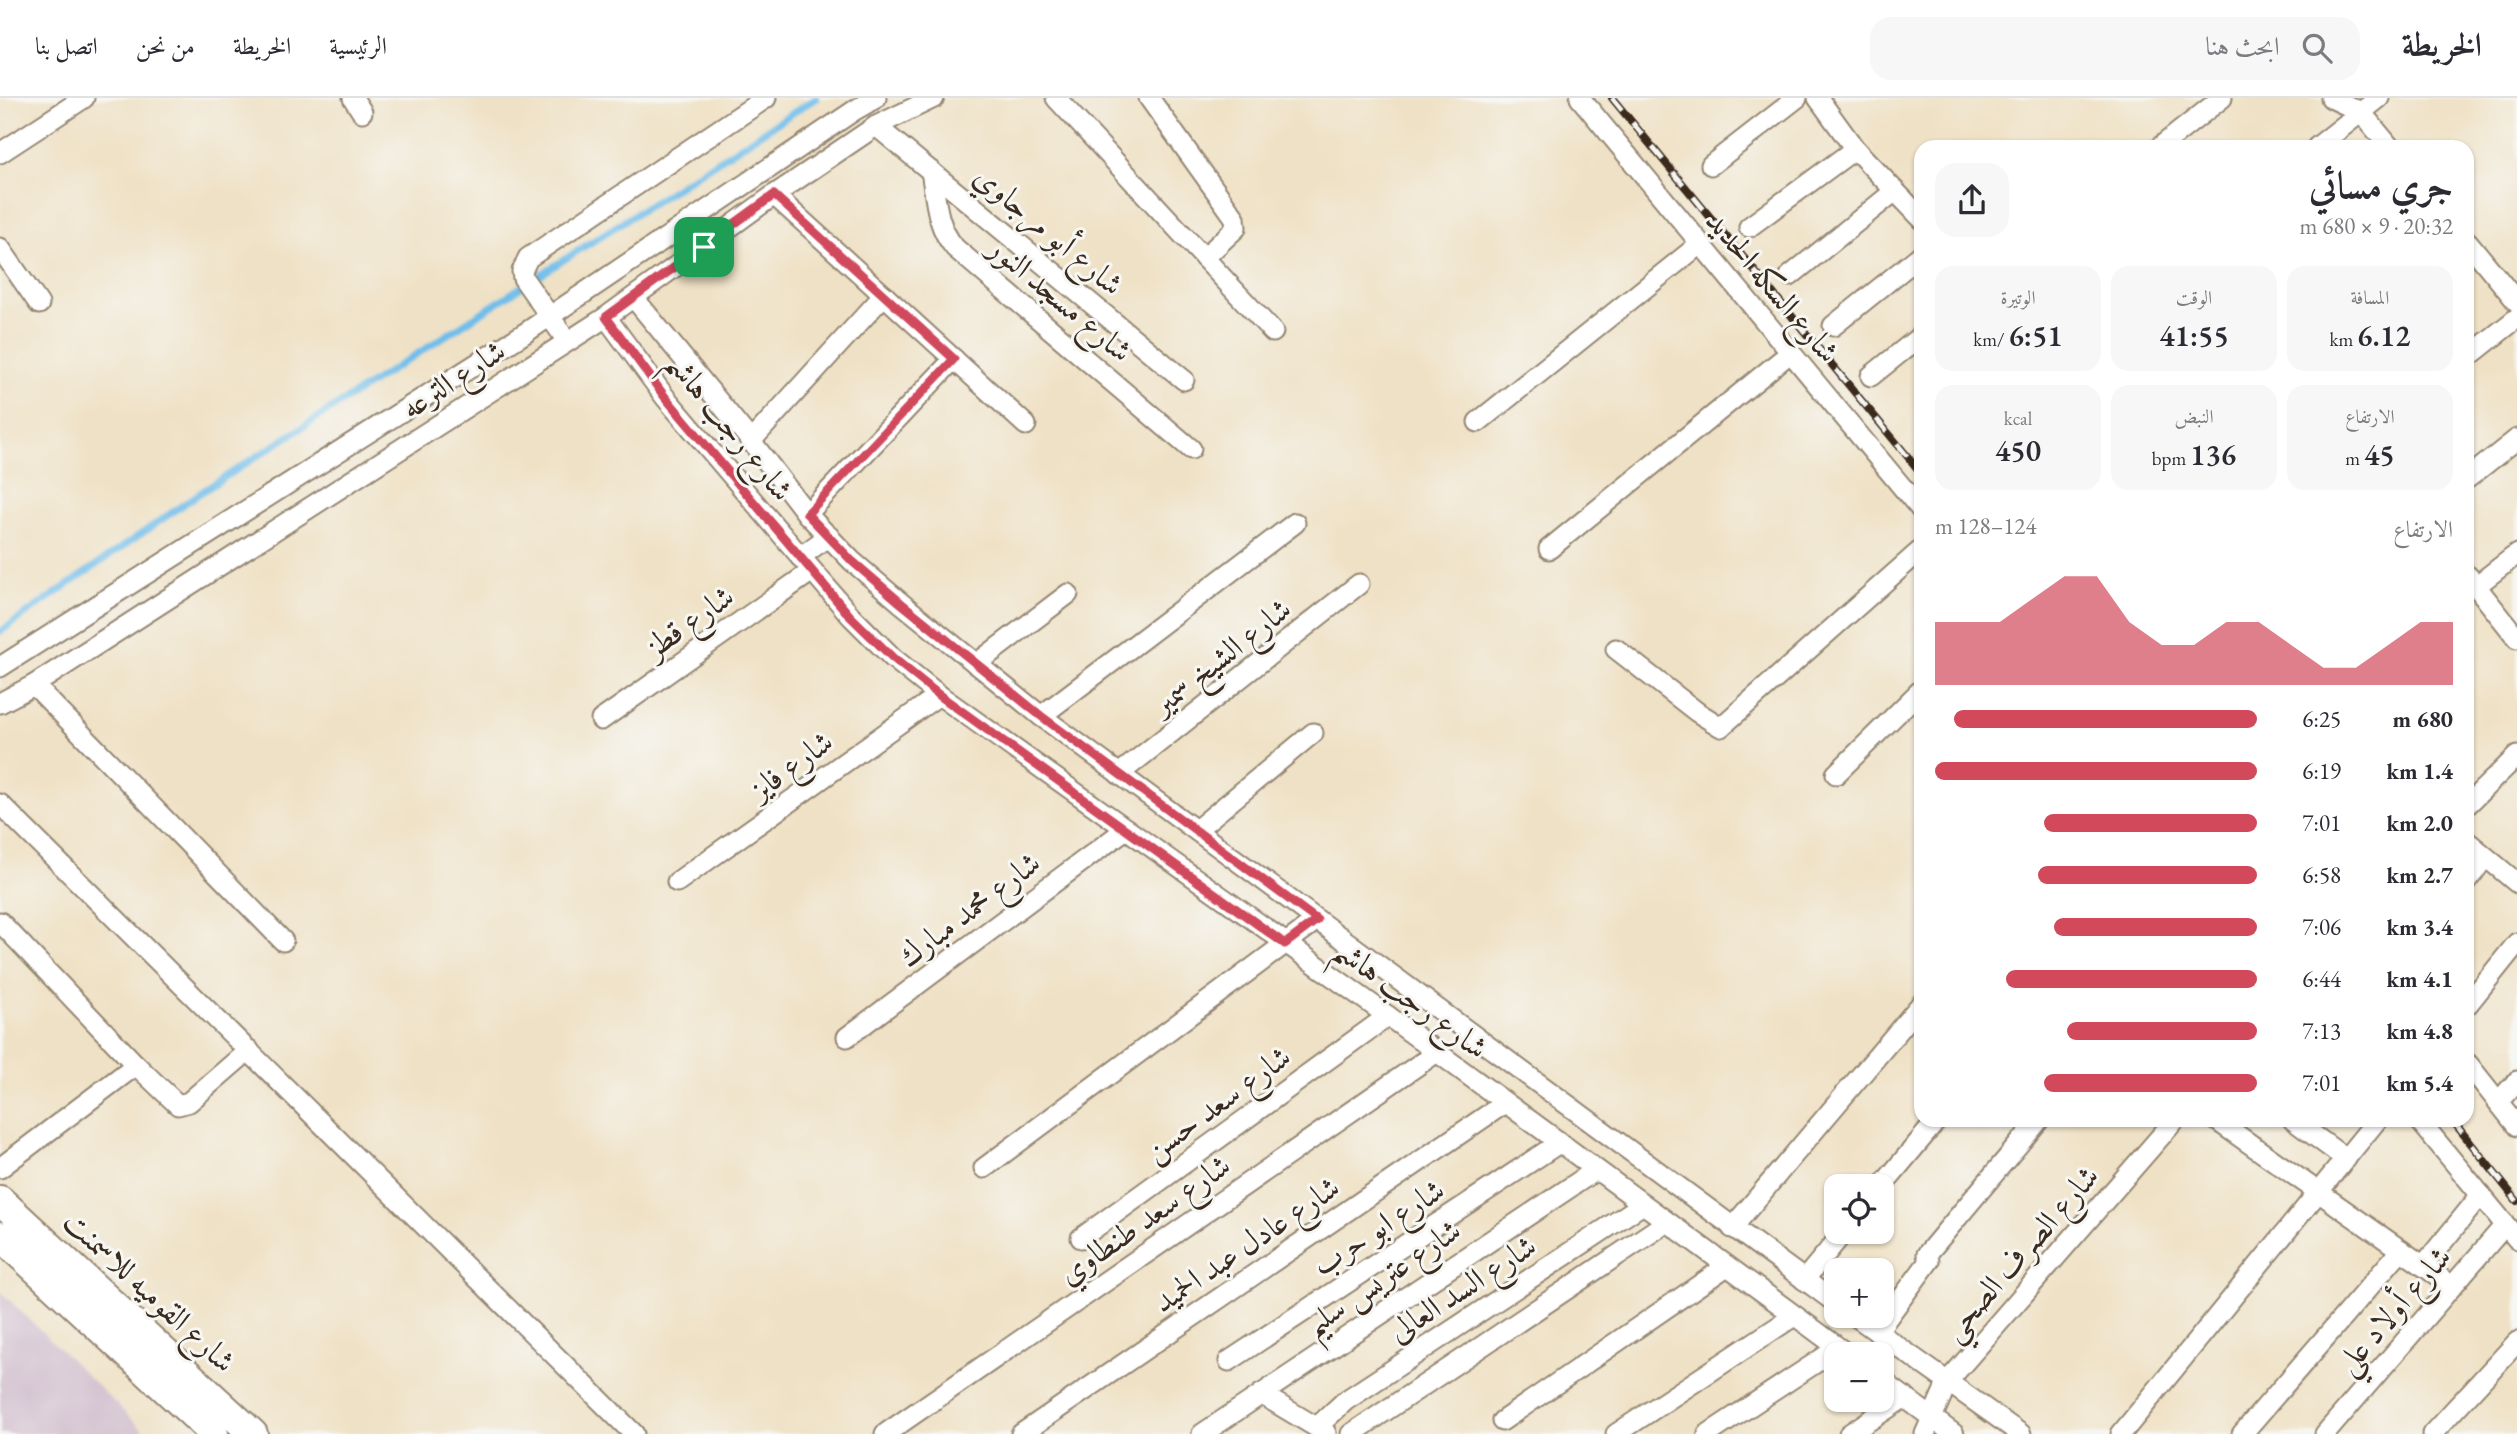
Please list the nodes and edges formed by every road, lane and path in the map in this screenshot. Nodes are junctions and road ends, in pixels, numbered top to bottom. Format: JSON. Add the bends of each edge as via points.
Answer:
{"nodes":[{"id":1,"x":84,"y":98,"type":"edge"},
{"id":2,"x":766,"y":98,"type":"edge"},
{"id":3,"x":876,"y":98,"type":"edge"},
{"id":4,"x":934,"y":98,"type":"edge"},
{"id":5,"x":1056,"y":98,"type":"edge"},
{"id":6,"x":1149,"y":98,"type":"edge"},
{"id":7,"x":1580,"y":98,"type":"edge"},
{"id":8,"x":1797,"y":98,"type":"edge"},
{"id":9,"x":1818,"y":98,"type":"edge"},
{"id":10,"x":2222,"y":98,"type":"edge"},
{"id":11,"x":2331,"y":98,"type":"edge"},
{"id":12,"x":2372,"y":103,"type":"edge"},
{"id":13,"x":742,"y":104,"type":"edge"},
{"id":14,"x":876,"y":127,"type":"junction"},
{"id":15,"x":2169,"y":140,"type":"edge"},
{"id":16,"x":2326,"y":140,"type":"edge"},
{"id":17,"x":2387,"y":140,"type":"edge"},
{"id":18,"x":1855,"y":149,"type":"junction"},
{"id":19,"x":0,"y":153,"type":"edge"},
{"id":20,"x":1710,"y":165,"type":"dead end"},
{"id":21,"x":931,"y":172,"type":"junction"},
{"id":22,"x":1895,"y":191,"type":"junction"},
{"id":23,"x":774,"y":195,"type":"junction"},
{"id":24,"x":1914,"y":211,"type":"edge"},
{"id":25,"x":1749,"y":227,"type":"dead end"},
{"id":26,"x":1700,"y":244,"type":"junction"},
{"id":27,"x":0,"y":248,"type":"edge"},
{"id":28,"x":2474,"y":249,"type":"edge"},
{"id":29,"x":1203,"y":258,"type":"junction"},
{"id":30,"x":1914,"y":260,"type":"edge"},
{"id":31,"x":1790,"y":276,"type":"dead end"},
{"id":32,"x":884,"y":295,"type":"junction"},
{"id":33,"x":634,"y":298,"type":"junction"},
{"id":34,"x":2517,"y":302,"type":"edge"},
{"id":35,"x":38,"y":304,"type":"dead end"},
{"id":36,"x":544,"y":309,"type":"junction"},
{"id":37,"x":606,"y":317,"type":"junction"},
{"id":38,"x":2517,"y":318,"type":"edge"},
{"id":39,"x":1833,"y":326,"type":"dead end"},
{"id":40,"x":1273,"y":332,"type":"dead end"},
{"id":41,"x":567,"y":341,"type":"junction"},
{"id":42,"x":1914,"y":341,"type":"edge"},
{"id":43,"x":2474,"y":352,"type":"edge"},
{"id":44,"x":1790,"y":353,"type":"junction"},
{"id":45,"x":954,"y":359,"type":"junction"},
{"id":46,"x":1871,"y":376,"type":"dead end"},
{"id":47,"x":1184,"y":380,"type":"dead end"},
{"id":48,"x":1478,"y":422,"type":"dead end"},
{"id":49,"x":1026,"y":425,"type":"dead end"},
{"id":50,"x":2517,"y":439,"type":"edge"},
{"id":51,"x":751,"y":441,"type":"junction"},
{"id":52,"x":1191,"y":449,"type":"dead end"},
{"id":53,"x":2474,"y":473,"type":"edge"},
{"id":54,"x":1914,"y":501,"type":"edge"},
{"id":55,"x":807,"y":514,"type":"junction"},
{"id":56,"x":1295,"y":523,"type":"dead end"},
{"id":57,"x":829,"y":536,"type":"junction"},
{"id":58,"x":1549,"y":549,"type":"dead end"},
{"id":59,"x":2517,"y":554,"type":"edge"},
{"id":60,"x":1914,"y":557,"type":"edge"},
{"id":61,"x":806,"y":564,"type":"junction"},
{"id":62,"x":2474,"y":580,"type":"edge"},
{"id":63,"x":1359,"y":584,"type":"dead end"},
{"id":64,"x":2474,"y":584,"type":"edge"},
{"id":65,"x":1068,"y":594,"type":"dead end"},
{"id":66,"x":2517,"y":638,"type":"edge"},
{"id":67,"x":1616,"y":649,"type":"dead end"},
{"id":68,"x":976,"y":664,"type":"junction"},
{"id":69,"x":0,"y":667,"type":"edge"},
{"id":70,"x":34,"y":685,"type":"junction"},
{"id":71,"x":939,"y":695,"type":"junction"},
{"id":72,"x":1914,"y":697,"type":"edge"},
{"id":73,"x":0,"y":703,"type":"edge"},
{"id":74,"x":1041,"y":716,"type":"junction"},
{"id":75,"x":601,"y":720,"type":"dead end"},
{"id":76,"x":1313,"y":733,"type":"dead end"},
{"id":77,"x":2517,"y":755,"type":"edge"},
{"id":78,"x":1119,"y":774,"type":"junction"},
{"id":79,"x":1836,"y":774,"type":"dead end"},
{"id":80,"x":2474,"y":798,"type":"edge"},
{"id":81,"x":0,"y":804,"type":"edge"},
{"id":82,"x":1126,"y":829,"type":"junction"},
{"id":83,"x":1196,"y":830,"type":"junction"},
{"id":84,"x":2474,"y":847,"type":"edge"},
{"id":85,"x":2485,"y":857,"type":"junction"},
{"id":86,"x":2474,"y":872,"type":"edge"},
{"id":87,"x":677,"y":882,"type":"dead end"},
{"id":88,"x":2517,"y":883,"type":"edge"},
{"id":89,"x":1317,"y":920,"type":"junction"},
{"id":90,"x":0,"y":922,"type":"edge"},
{"id":91,"x":283,"y":942,"type":"dead end"},
{"id":92,"x":2517,"y":943,"type":"edge"},
{"id":93,"x":1285,"y":944,"type":"junction"},
{"id":94,"x":2474,"y":997,"type":"edge"},
{"id":95,"x":1914,"y":1012,"type":"edge"},
{"id":96,"x":1388,"y":1016,"type":"junction"},
{"id":97,"x":847,"y":1037,"type":"dead end"},
{"id":98,"x":249,"y":1051,"type":"junction"},
{"id":99,"x":1437,"y":1052,"type":"junction"},
{"id":100,"x":136,"y":1065,"type":"junction"},
{"id":101,"x":2474,"y":1072,"type":"edge"},
{"id":102,"x":2517,"y":1081,"type":"edge"},
{"id":103,"x":2498,"y":1102,"type":"junction"},
{"id":104,"x":1505,"y":1103,"type":"junction"},
{"id":105,"x":2517,"y":1126,"type":"edge"},
{"id":106,"x":1931,"y":1127,"type":"edge"},
{"id":107,"x":2033,"y":1127,"type":"edge"},
{"id":108,"x":2169,"y":1127,"type":"edge"},
{"id":109,"x":2226,"y":1127,"type":"edge"},
{"id":110,"x":2303,"y":1127,"type":"edge"},
{"id":111,"x":2371,"y":1127,"type":"edge"},
{"id":112,"x":2425,"y":1127,"type":"edge"},
{"id":113,"x":1559,"y":1143,"type":"junction"},
{"id":114,"x":2346,"y":1159,"type":"junction"},
{"id":115,"x":0,"y":1168,"type":"edge"},
{"id":116,"x":984,"y":1168,"type":"dead end"},
{"id":117,"x":1596,"y":1170,"type":"junction"},
{"id":118,"x":1892,"y":1174,"type":"edge"},
{"id":119,"x":2319,"y":1192,"type":"junction"},
{"id":120,"x":2481,"y":1195,"type":"junction"},
{"id":121,"x":0,"y":1200,"type":"edge"},
{"id":122,"x":1643,"y":1204,"type":"junction"},
{"id":123,"x":1667,"y":1222,"type":"junction"},
{"id":124,"x":1732,"y":1228,"type":"junction"},
{"id":125,"x":2511,"y":1232,"type":"edge"},
{"id":126,"x":0,"y":1236,"type":"edge"},
{"id":127,"x":1082,"y":1238,"type":"dead end"},
{"id":128,"x":1834,"y":1244,"type":"edge"},
{"id":129,"x":2401,"y":1250,"type":"junction"},
{"id":130,"x":1727,"y":1266,"type":"junction"},
{"id":131,"x":2423,"y":1266,"type":"junction"},
{"id":132,"x":1804,"y":1280,"type":"junction"},
{"id":133,"x":2452,"y":1286,"type":"junction"},
{"id":134,"x":1824,"y":1294,"type":"edge"},
{"id":135,"x":1794,"y":1316,"type":"junction"},
{"id":136,"x":1872,"y":1328,"type":"edge"},
{"id":137,"x":1877,"y":1332,"type":"junction"},
{"id":138,"x":128,"y":1336,"type":"junction"},
{"id":139,"x":1830,"y":1342,"type":"edge"},
{"id":140,"x":2517,"y":1342,"type":"edge"},
{"id":141,"x":1229,"y":1361,"type":"dead end"},
{"id":142,"x":1824,"y":1362,"type":"edge"},
{"id":143,"x":1948,"y":1381,"type":"junction"},
{"id":144,"x":1894,"y":1389,"type":"edge"},
{"id":145,"x":1261,"y":1394,"type":"junction"},
{"id":146,"x":1905,"y":1397,"type":"junction"},
{"id":147,"x":1503,"y":1421,"type":"dead end"},
{"id":148,"x":1928,"y":1426,"type":"edge"},
{"id":149,"x":1322,"y":1430,"type":"edge"},
{"id":150,"x":214,"y":1434,"type":"edge"},
{"id":151,"x":253,"y":1434,"type":"edge"},
{"id":152,"x":634,"y":1434,"type":"edge"},
{"id":153,"x":885,"y":1434,"type":"edge"},
{"id":154,"x":1021,"y":1434,"type":"edge"},
{"id":155,"x":1202,"y":1434,"type":"edge"},
{"id":156,"x":1351,"y":1434,"type":"edge"},
{"id":157,"x":1616,"y":1434,"type":"edge"},
{"id":158,"x":1708,"y":1434,"type":"edge"},
{"id":159,"x":1849,"y":1434,"type":"edge"},
{"id":160,"x":1954,"y":1434,"type":"edge"},
{"id":161,"x":2021,"y":1434,"type":"edge"},
{"id":162,"x":2121,"y":1434,"type":"edge"},
{"id":163,"x":2242,"y":1434,"type":"edge"},
{"id":164,"x":2325,"y":1434,"type":"edge"},
{"id":165,"x":2432,"y":1434,"type":"edge"}],
"edges":[{"from":1,"to":19,"type":"street"},
{"from":2,"to":13,"type":"street"},
{"from":3,"to":36,"type":"street","name":"شارع الترعه"},
{"from":4,"to":14,"type":"street","name":"شارع الترعه"},
{"from":5,"to":29,"type":"street"},
{"from":6,"to":29,"type":"street","via":[[1235,218],[1236,228]]},
{"from":7,"to":26,"type":"street","name":"شارع السكه الحديد"},
{"from":8,"to":20,"type":"street"},
{"from":9,"to":18,"type":"street"},
{"from":10,"to":15,"type":"street"},
{"from":11,"to":12,"type":"street"},
{"from":12,"to":16,"type":"street"},
{"from":12,"to":17,"type":"street"},
{"from":13,"to":36,"type":"street","via":[[528,258],[523,278]]},
{"from":14,"to":21,"type":"street","name":"شارع أبو مرجاوي"},
{"from":14,"to":23,"type":"street","name":"شارع الترعه"},
{"from":18,"to":22,"type":"street"},
{"from":18,"to":25,"type":"street"},
{"from":21,"to":47,"type":"street","name":"شارع أبو مرجاوي"},
{"from":21,"to":52,"type":"street","name":"شارع مسجد النور","via":[[940,224],[956,248]]},
{"from":22,"to":24,"type":"street"},
{"from":22,"to":31,"type":"street"},
{"from":23,"to":32,"type":"street"},
{"from":23,"to":33,"type":"street","name":"شارع الترعه"},
{"from":26,"to":44,"type":"street","name":"شارع السكه الحديد"},
{"from":26,"to":48,"type":"street"},
{"from":27,"to":35,"type":"street"},
{"from":28,"to":34,"type":"street"},
{"from":29,"to":40,"type":"street"},
{"from":30,"to":39,"type":"street"},
{"from":32,"to":45,"type":"street"},
{"from":32,"to":51,"type":"street"},
{"from":33,"to":37,"type":"street","name":"شارع الترعه"},
{"from":33,"to":51,"type":"street","name":"شارع رجب هاشم"},
{"from":36,"to":41,"type":"street"},
{"from":36,"to":69,"type":"street","name":"شارع الترعه","via":[[525,333]]},
{"from":37,"to":41,"type":"street","name":"شارع الترعه"},
{"from":37,"to":61,"type":"street","name":"شارع رجب هاشم","via":[[665,397]]},
{"from":38,"to":43,"type":"street"},
{"from":41,"to":70,"type":"street","name":"شارع الترعه"},
{"from":42,"to":46,"type":"street"},
{"from":44,"to":54,"type":"street","name":"شارع السكه الحديد"},
{"from":44,"to":58,"type":"street"},
{"from":45,"to":49,"type":"street"},
{"from":45,"to":55,"type":"street"},
{"from":50,"to":53,"type":"street"},
{"from":51,"to":55,"type":"street","name":"شارع رجب هاشم"},
{"from":55,"to":57,"type":"street","name":"شارع رجب هاشم"},
{"from":56,"to":74,"type":"street"},
{"from":57,"to":61,"type":"street","name":"شارع قطز"},
{"from":57,"to":68,"type":"street","name":"شارع رجب هاشم"},
{"from":59,"to":62,"type":"street"},
{"from":60,"to":67,"type":"street","via":[[1721,727]]},
{"from":61,"to":71,"type":"street","name":"شارع رجب هاشم","via":[[850,616]]},
{"from":61,"to":75,"type":"street","name":"شارع قطز"},
{"from":63,"to":78,"type":"street","name":"شارع الشيخ سمير"},
{"from":64,"to":66,"type":"street"},
{"from":65,"to":68,"type":"street"},
{"from":68,"to":74,"type":"street","name":"شارع رجب هاشم"},
{"from":70,"to":73,"type":"street","name":"شارع الترعه"},
{"from":70,"to":91,"type":"street"},
{"from":71,"to":82,"type":"street","name":"شارع رجب هاشم"},
{"from":71,"to":87,"type":"street","name":"شارع فايز"},
{"from":72,"to":79,"type":"street"},
{"from":74,"to":78,"type":"street","name":"شارع رجب هاشم"},
{"from":76,"to":83,"type":"street"},
{"from":77,"to":80,"type":"street"},
{"from":78,"to":83,"type":"street","name":"شارع رجب هاشم"},
{"from":81,"to":98,"type":"street"},
{"from":82,"to":93,"type":"street","name":"شارع رجب هاشم"},
{"from":82,"to":97,"type":"street","name":"شارع محمد مبارك"},
{"from":83,"to":89,"type":"street","name":"شارع رجب هاشم"},
{"from":84,"to":85,"type":"street"},
{"from":85,"to":86,"type":"street"},
{"from":85,"to":88,"type":"street"},
{"from":89,"to":93,"type":"street"},
{"from":89,"to":124,"type":"street","name":"شارع رجب هاشم"},
{"from":90,"to":100,"type":"street"},
{"from":92,"to":94,"type":"street"},
{"from":93,"to":96,"type":"street","name":"شارع رجب هاشم"},
{"from":93,"to":116,"type":"street"},
{"from":95,"to":124,"type":"street"},
{"from":96,"to":99,"type":"street","name":"شارع رجب هاشم"},
{"from":96,"to":127,"type":"street","name":"شارع سعد حسن"},
{"from":98,"to":100,"type":"street","via":[[182,1105],[166,1096]]},
{"from":98,"to":152,"type":"street"},
{"from":99,"to":104,"type":"street","name":"شارع رجب هاشم"},
{"from":99,"to":153,"type":"street","name":"شارع سعد طنطاوي"},
{"from":100,"to":115,"type":"street"},
{"from":101,"to":103,"type":"street"},
{"from":102,"to":103,"type":"street"},
{"from":103,"to":105,"type":"street"},
{"from":104,"to":113,"type":"street","name":"شارع رجب هاشم"},
{"from":104,"to":154,"type":"street","name":"شارع عادل عبد الحميد"},
{"from":106,"to":118,"type":"street"},
{"from":107,"to":137,"type":"street","via":[[1927,1254],[1929,1261]]},
{"from":108,"to":143,"type":"street","name":"شارع الصرف الصحي"},
{"from":109,"to":119,"type":"street"},
{"from":110,"to":114,"type":"street"},
{"from":111,"to":114,"type":"street"},
{"from":112,"to":120,"type":"street"},
{"from":113,"to":117,"type":"street","name":"شارع رجب هاشم"},
{"from":113,"to":141,"type":"street","name":"شارع ابو حرب"},
{"from":114,"to":119,"type":"street"},
{"from":117,"to":122,"type":"street","name":"شارع رجب هاشم"},
{"from":117,"to":145,"type":"street","name":"شارع عتريس سليم"},
{"from":119,"to":129,"type":"street"},
{"from":119,"to":162,"type":"street"},
{"from":120,"to":125,"type":"street"},
{"from":120,"to":131,"type":"street"},
{"from":121,"to":138,"type":"main road","name":"شارع القوميه للاسمنت"},
{"from":122,"to":123,"type":"street","name":"شارع رجب هاشم"},
{"from":122,"to":149,"type":"street","name":"شارع السد العالى","via":[[1345,1401]]},
{"from":123,"to":130,"type":"street","name":"شارع رجب هاشم"},
{"from":123,"to":156,"type":"street"},
{"from":124,"to":132,"type":"street","name":"شارع رجب هاشم"},
{"from":125,"to":133,"type":"street","name":"شارع أولاد علي"},
{"from":126,"to":138,"type":"main road","name":"شارع القوميه للاسمنت"},
{"from":128,"to":132,"type":"street"},
{"from":129,"to":131,"type":"street"},
{"from":129,"to":163,"type":"street"},
{"from":130,"to":135,"type":"street","name":"شارع رجب هاشم"},
{"from":130,"to":147,"type":"street"},
{"from":131,"to":133,"type":"street"},
{"from":132,"to":134,"type":"street","name":"شارع رجب هاشم"},
{"from":133,"to":164,"type":"street","name":"شارع أولاد علي"},
{"from":135,"to":139,"type":"street","name":"شارع رجب هاشم"},
{"from":135,"to":157,"type":"street"},
{"from":136,"to":137,"type":"street"},
{"from":137,"to":143,"type":"street"},
{"from":138,"to":150,"type":"main road","name":"شارع القوميه للاسمنت"},
{"from":138,"to":151,"type":"main road","name":"شارع القوميه للاسمنت"},
{"from":140,"to":165,"type":"street"},
{"from":142,"to":158,"type":"street"},
{"from":143,"to":148,"type":"street","name":"شارع الصرف الصحي"},
{"from":143,"to":161,"type":"street"},
{"from":144,"to":146,"type":"street"},
{"from":145,"to":149,"type":"street"},
{"from":145,"to":155,"type":"street","name":"شارع عتريس سليم"},
{"from":146,"to":148,"type":"street"},
{"from":146,"to":159,"type":"street"},
{"from":148,"to":160,"type":"street"}]}
